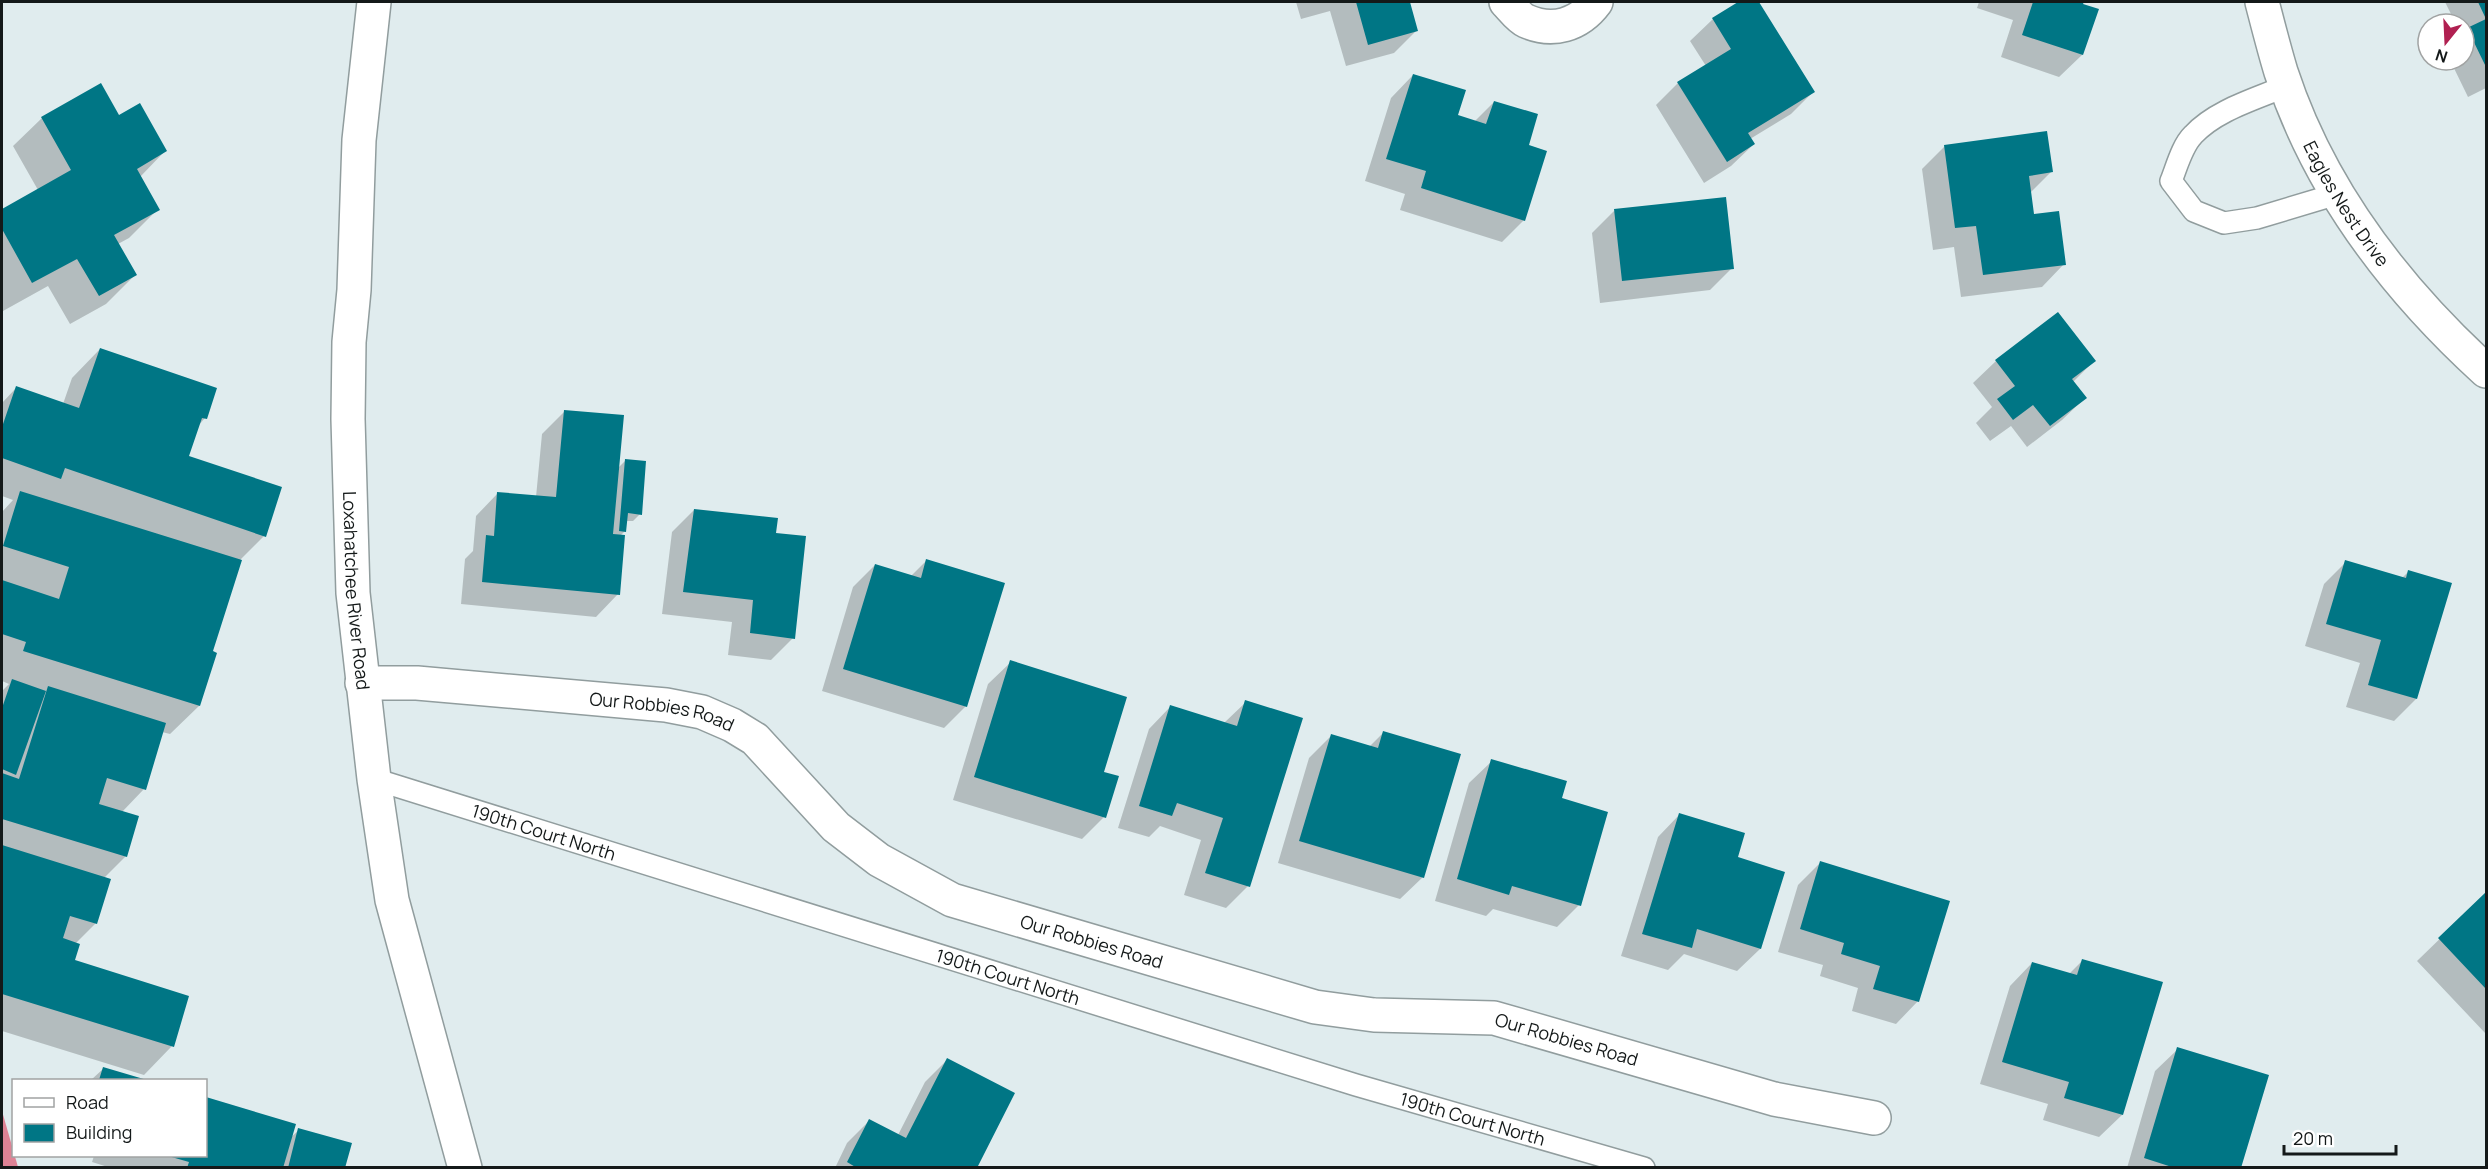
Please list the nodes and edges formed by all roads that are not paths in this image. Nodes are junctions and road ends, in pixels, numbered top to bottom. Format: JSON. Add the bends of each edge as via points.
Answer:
{"nodes":[{"id":1,"x":374,"y":2,"type":"edge"},
{"id":2,"x":1506,"y":2,"type":"edge"},
{"id":3,"x":1596,"y":2,"type":"edge"},
{"id":4,"x":2262,"y":2,"type":"edge"},
{"id":5,"x":2286,"y":86,"type":"junction"},
{"id":6,"x":2337,"y":194,"type":"junction"},
{"id":7,"x":2487,"y":371,"type":"edge"},
{"id":8,"x":362,"y":683,"type":"junction"},
{"id":9,"x":374,"y":779,"type":"junction"},
{"id":10,"x":1874,"y":1118,"type":"dead end"},
{"id":11,"x":465,"y":1167,"type":"edge"},
{"id":12,"x":1644,"y":1167,"type":"edge"}],
"edges":[{"from":1,"to":8,"type":"street","name":"Loxahatchee River Road","via":[[359,140],[349,342],[353,582]]},
{"from":2,"to":3,"type":"street","via":[[1525,20],[1553,28],[1575,22]]},
{"from":4,"to":5,"type":"street","name":"Eagles Nest Drive"},
{"from":5,"to":6,"type":"street","name":"Eagles Nest Drive"},
{"from":5,"to":6,"type":"lane","via":[[2216,116],[2192,135],[2171,181],[2194,211],[2224,223],[2258,218]]},
{"from":6,"to":7,"type":"street","name":"Eagles Nest Drive","via":[[2385,265],[2441,330]]},
{"from":8,"to":9,"type":"street","name":"Loxahatchee River Road"},
{"from":8,"to":10,"type":"street","name":"Our Robbies Road","via":[[417,683],[666,705],[702,712],[755,739],[836,827],[879,860],[952,900],[1315,1007],[1374,1015],[1494,1018],[1774,1099]]},
{"from":9,"to":11,"type":"street","name":"Loxahatchee River Road","via":[[392,900]]},
{"from":9,"to":12,"type":"lane","name":"190th Court North","via":[[1356,1085]]}]}
